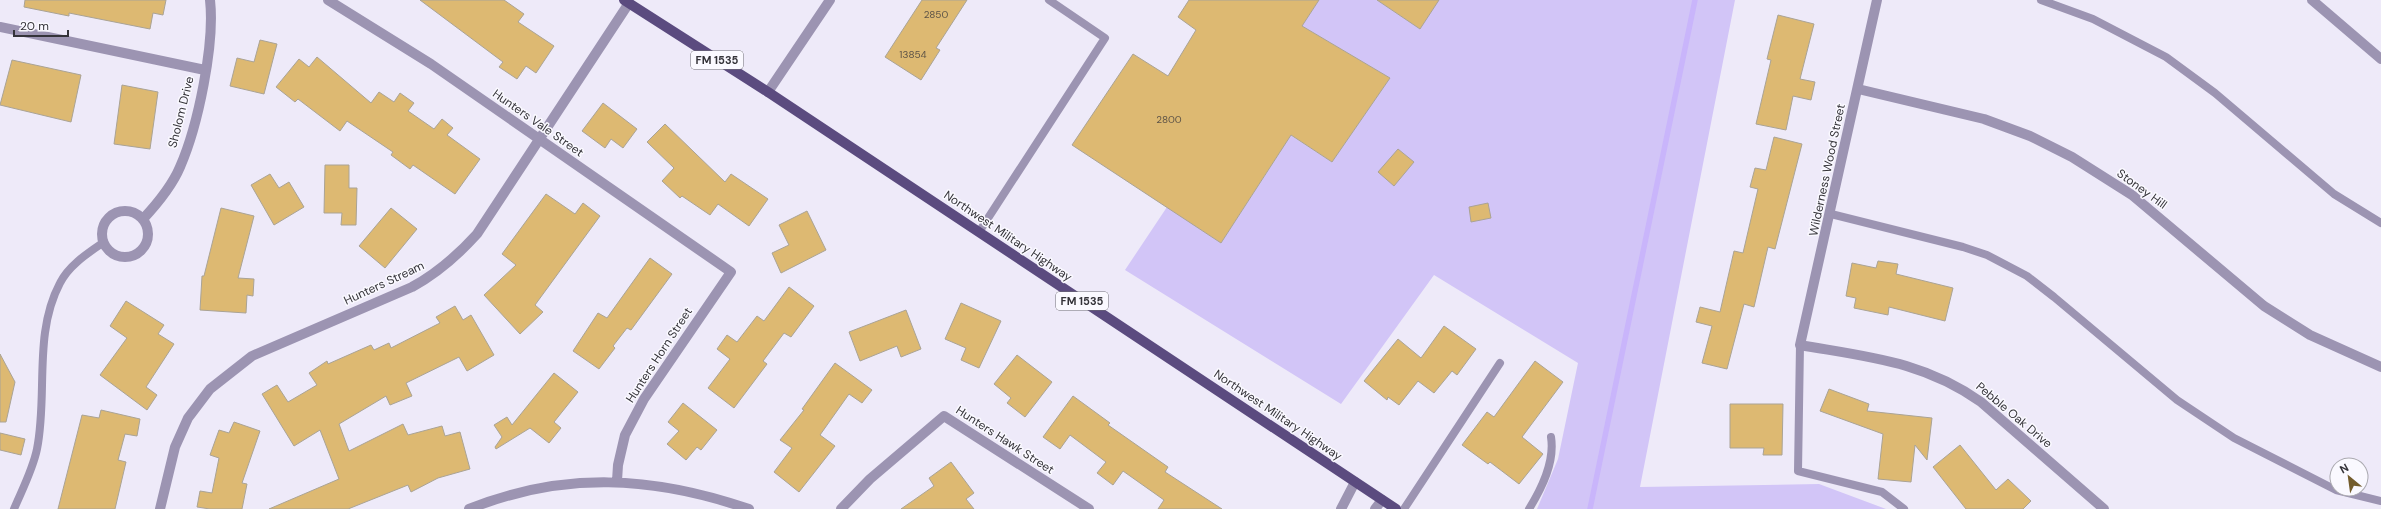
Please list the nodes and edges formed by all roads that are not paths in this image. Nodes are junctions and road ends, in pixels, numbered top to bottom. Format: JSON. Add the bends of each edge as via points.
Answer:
{"nodes":[{"id":1,"x":210,"y":0,"type":"edge"},
{"id":2,"x":328,"y":0,"type":"edge"},
{"id":3,"x":830,"y":0,"type":"edge"},
{"id":4,"x":1049,"y":0,"type":"edge"},
{"id":5,"x":1878,"y":0,"type":"edge"},
{"id":6,"x":2041,"y":0,"type":"edge"},
{"id":7,"x":2312,"y":0,"type":"edge"},
{"id":8,"x":626,"y":2,"type":"edge"},
{"id":9,"x":0,"y":27,"type":"edge"},
{"id":10,"x":2381,"y":58,"type":"edge"},
{"id":11,"x":205,"y":70,"type":"junction"},
{"id":12,"x":1858,"y":90,"type":"junction"},
{"id":13,"x":768,"y":92,"type":"junction"},
{"id":14,"x":540,"y":140,"type":"junction"},
{"id":15,"x":1831,"y":214,"type":"junction"},
{"id":16,"x":143,"y":219,"type":"junction"},
{"id":17,"x":2381,"y":223,"type":"edge"},
{"id":18,"x":979,"y":232,"type":"junction"},
{"id":19,"x":104,"y":242,"type":"junction"},
{"id":20,"x":731,"y":272,"type":"joint"},
{"id":21,"x":1800,"y":345,"type":"junction"},
{"id":22,"x":1500,"y":363,"type":"dead end"},
{"id":23,"x":2381,"y":367,"type":"edge"},
{"id":24,"x":1551,"y":438,"type":"dead end"},
{"id":25,"x":617,"y":481,"type":"junction"},
{"id":26,"x":1355,"y":482,"type":"junction"},
{"id":27,"x":1382,"y":500,"type":"junction"},
{"id":28,"x":2381,"y":501,"type":"edge"},
{"id":29,"x":14,"y":509,"type":"edge"},
{"id":30,"x":160,"y":509,"type":"edge"},
{"id":31,"x":469,"y":509,"type":"edge"},
{"id":32,"x":749,"y":509,"type":"edge"},
{"id":33,"x":841,"y":509,"type":"edge"},
{"id":34,"x":1089,"y":509,"type":"edge"},
{"id":35,"x":1341,"y":509,"type":"edge"},
{"id":36,"x":1375,"y":509,"type":"edge"},
{"id":37,"x":1396,"y":509,"type":"edge"},
{"id":38,"x":1404,"y":509,"type":"edge"},
{"id":39,"x":1529,"y":509,"type":"edge"},
{"id":40,"x":1904,"y":509,"type":"edge"},
{"id":41,"x":2104,"y":509,"type":"edge"}],
"edges":[{"from":1,"to":11,"type":"street","name":"Sholom Drive","via":[[211,41]]},
{"from":2,"to":14,"type":"street","name":"Hunters Vale Street","via":[[431,64]]},
{"from":3,"to":13,"type":"street"},
{"from":4,"to":18,"type":"lane","via":[[1105,38]]},
{"from":5,"to":12,"type":"street","name":"Wilderness Wood Street"},
{"from":6,"to":17,"type":"lane","via":[[2093,19],[2166,57],[2215,93],[2334,194]]},
{"from":7,"to":10,"type":"street"},
{"from":8,"to":13,"type":"main road","name":"Northwest Military Highway","number":"FM 1535"},
{"from":8,"to":14,"type":"street","name":"Hunters Stream"},
{"from":9,"to":11,"type":"street"},
{"from":11,"to":16,"type":"street","name":"Sholom Drive","via":[[191,136],[180,168],[162,197]]},
{"from":12,"to":15,"type":"street","name":"Wilderness Wood Street"},
{"from":12,"to":23,"type":"street","name":"Stoney Hill","via":[[1984,119],[2030,136],[2072,157],[2132,195],[2264,306],[2310,335]]},
{"from":13,"to":18,"type":"main road","name":"Northwest Military Highway","number":"FM 1535"},
{"from":14,"to":20,"type":"street","name":"Hunters Vale Street"},
{"from":14,"to":30,"type":"street","name":"Hunters Stream","via":[[477,234],[441,270],[412,287],[252,356],[210,389],[188,418],[175,447]]},
{"from":15,"to":21,"type":"street","name":"Wilderness Wood Street"},
{"from":15,"to":28,"type":"lane","via":[[1987,255],[2027,276],[2054,296],[2178,400],[2234,438],[2336,490]]},
{"from":16,"to":19,"type":"street","via":[[136,213],[127,211],[111,216],[102,232]]},
{"from":16,"to":19,"type":"street","via":[[147,227],[146,244],[132,256],[115,254]]},
{"from":18,"to":26,"type":"main road","name":"Northwest Military Highway","number":"FM 1535"},
{"from":19,"to":29,"type":"lane","via":[[81,258],[60,283],[50,312],[43,353],[37,450]]},
{"from":20,"to":25,"type":"street","name":"Hunters Horn Street","via":[[644,399],[625,436]]},
{"from":21,"to":40,"type":"lane","via":[[1798,471],[1882,492]]},
{"from":21,"to":41,"type":"street","name":"Pebble Oak Drive","via":[[1890,361],[1941,377],[1981,402]]},
{"from":22,"to":38,"type":"lane"},
{"from":24,"to":39,"type":"lane","via":[[1549,467],[1538,495]]},
{"from":25,"to":31,"type":"street","via":[[565,484],[524,492]]},
{"from":25,"to":32,"type":"street","via":[[679,488]]},
{"from":26,"to":27,"type":"main road","name":"Northwest Military Highway","number":"FM 1535"},
{"from":26,"to":35,"type":"street"},
{"from":27,"to":36,"type":"street"},
{"from":27,"to":37,"type":"main road","name":"Northwest Military Highway","number":"FM 1535"},
{"from":33,"to":34,"type":"street","name":"Hunters Hawk Street","via":[[870,479],[944,416]]}]}
